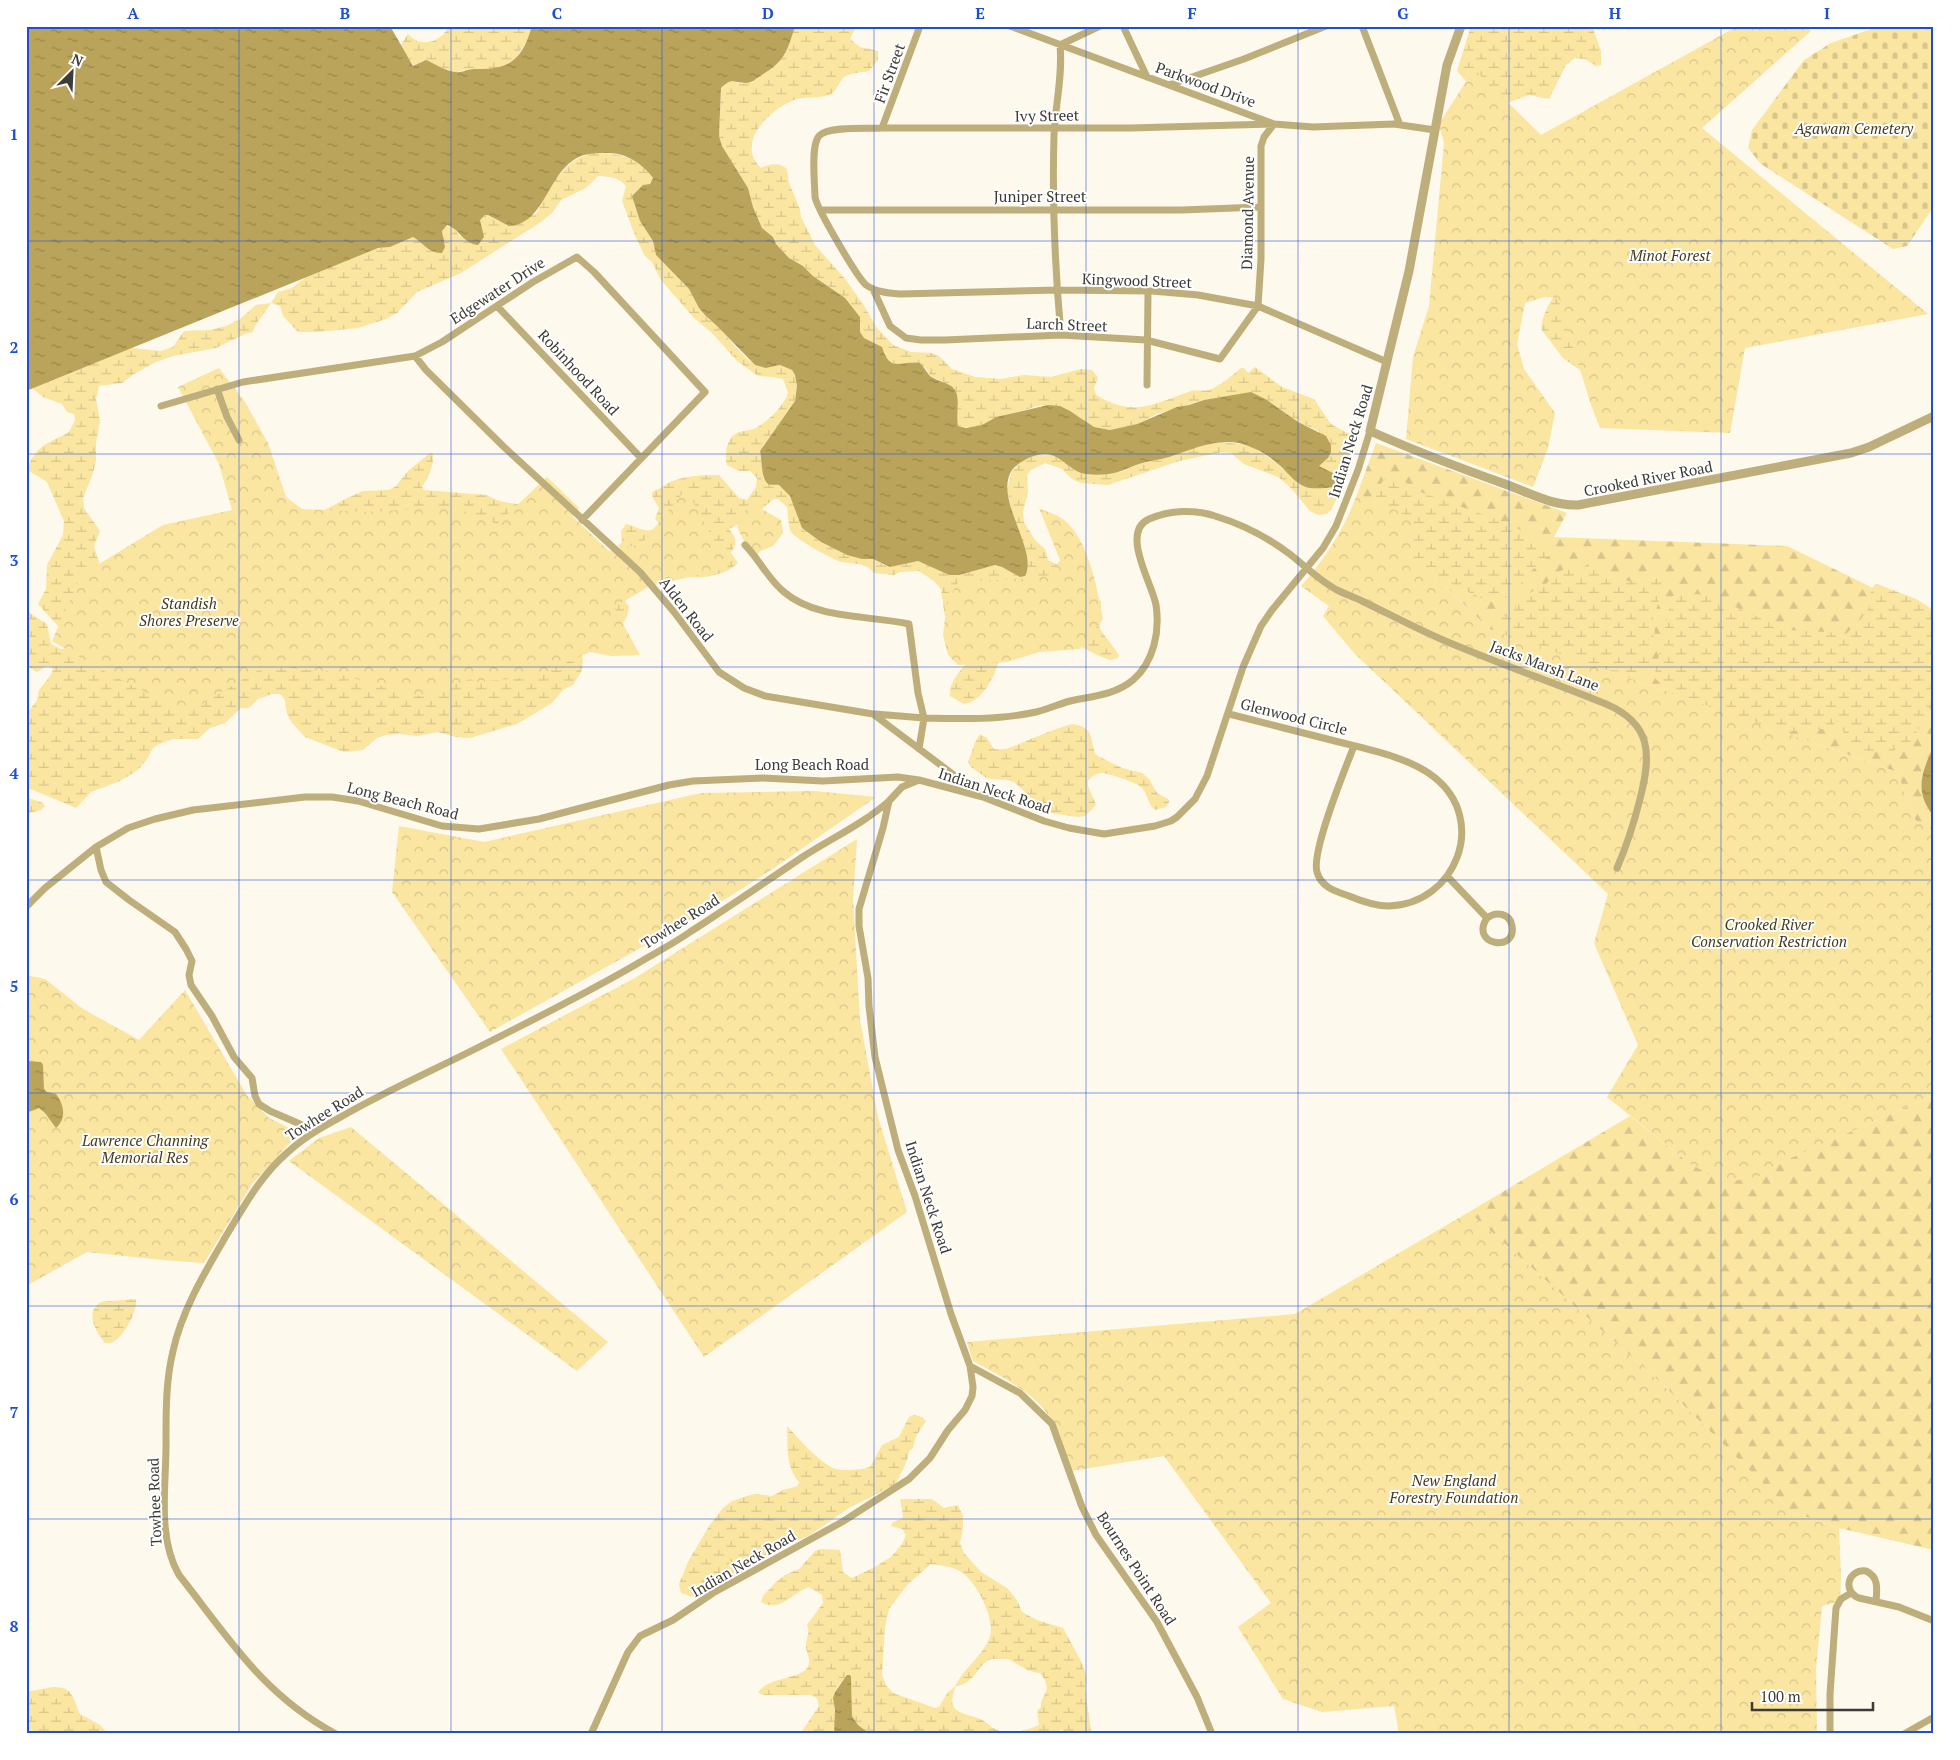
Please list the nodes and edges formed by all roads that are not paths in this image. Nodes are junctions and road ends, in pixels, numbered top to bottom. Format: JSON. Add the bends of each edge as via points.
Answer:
{"nodes":[{"id":1,"x":920,"y":26,"type":"edge"},
{"id":2,"x":1010,"y":26,"type":"edge"},
{"id":3,"x":1100,"y":26,"type":"edge"},
{"id":4,"x":1123,"y":26,"type":"edge"},
{"id":5,"x":1326,"y":26,"type":"edge"},
{"id":6,"x":1362,"y":26,"type":"edge"},
{"id":7,"x":1461,"y":26,"type":"edge"},
{"id":8,"x":1060,"y":45,"type":"junction"},
{"id":9,"x":1147,"y":77,"type":"junction"},
{"id":10,"x":1169,"y":85,"type":"junction"},
{"id":11,"x":1274,"y":124,"type":"junction"},
{"id":12,"x":1400,"y":124,"type":"junction"},
{"id":13,"x":882,"y":128,"type":"junction"},
{"id":14,"x":1054,"y":128,"type":"junction"},
{"id":15,"x":1435,"y":130,"type":"junction"},
{"id":16,"x":821,"y":134,"type":"joint"},
{"id":17,"x":1260,"y":207,"type":"junction"},
{"id":18,"x":820,"y":210,"type":"junction"},
{"id":19,"x":1055,"y":210,"type":"junction"},
{"id":20,"x":873,"y":289,"type":"junction"},
{"id":21,"x":1057,"y":290,"type":"junction"},
{"id":22,"x":1148,"y":291,"type":"junction"},
{"id":23,"x":497,"y":306,"type":"junction"},
{"id":24,"x":1258,"y":306,"type":"junction"},
{"id":25,"x":1061,"y":335,"type":"junction"},
{"id":26,"x":1146,"y":340,"type":"junction"},
{"id":27,"x":415,"y":356,"type":"junction"},
{"id":28,"x":1387,"y":362,"type":"junction"},
{"id":29,"x":1147,"y":385,"type":"dead end"},
{"id":30,"x":217,"y":389,"type":"junction"},
{"id":31,"x":161,"y":406,"type":"dead end"},
{"id":32,"x":1934,"y":416,"type":"edge"},
{"id":33,"x":1370,"y":431,"type":"junction"},
{"id":34,"x":239,"y":440,"type":"dead end"},
{"id":35,"x":641,"y":458,"type":"junction"},
{"id":36,"x":582,"y":520,"type":"junction"},
{"id":37,"x":745,"y":545,"type":"dead end"},
{"id":38,"x":1306,"y":568,"type":"junction"},
{"id":39,"x":873,"y":714,"type":"junction"},
{"id":40,"x":1228,"y":714,"type":"junction"},
{"id":41,"x":924,"y":718,"type":"junction"},
{"id":42,"x":1354,"y":746,"type":"junction"},
{"id":43,"x":919,"y":749,"type":"junction"},
{"id":44,"x":919,"y":780,"type":"junction"},
{"id":45,"x":984,"y":798,"type":"junction"},
{"id":46,"x":889,"y":801,"type":"junction"},
{"id":47,"x":96,"y":847,"type":"junction"},
{"id":48,"x":1617,"y":868,"type":"dead end"},
{"id":49,"x":1448,"y":877,"type":"junction"},
{"id":50,"x":26,"y":907,"type":"edge"},
{"id":51,"x":1487,"y":918,"type":"junction"},
{"id":52,"x":316,"y":1130,"type":"junction"},
{"id":53,"x":970,"y":1366,"type":"junction"},
{"id":54,"x":1851,"y":1592,"type":"junction"},
{"id":55,"x":1876,"y":1601,"type":"junction"},
{"id":56,"x":1934,"y":1622,"type":"edge"},
{"id":57,"x":1934,"y":1717,"type":"edge"},
{"id":58,"x":336,"y":1734,"type":"edge"},
{"id":59,"x":591,"y":1734,"type":"edge"},
{"id":60,"x":1212,"y":1734,"type":"edge"},
{"id":61,"x":1830,"y":1734,"type":"edge"},
{"id":62,"x":1904,"y":1734,"type":"edge"}],
"edges":[{"from":1,"to":13,"type":"street","name":"Fir Street"},
{"from":2,"to":8,"type":"street","name":"Parkwood Drive"},
{"from":3,"to":8,"type":"street"},
{"from":4,"to":9,"type":"street"},
{"from":5,"to":10,"type":"street"},
{"from":6,"to":12,"type":"street"},
{"from":7,"to":15,"type":"street","name":"Indian Neck Road","via":[[1448,65]]},
{"from":8,"to":9,"type":"street","name":"Parkwood Drive"},
{"from":8,"to":14,"type":"street","via":[[1061,70]]},
{"from":9,"to":10,"type":"street","name":"Parkwood Drive"},
{"from":10,"to":11,"type":"street","name":"Parkwood Drive"},
{"from":11,"to":12,"type":"street","name":"Parkwood Drive","via":[[1313,127]]},
{"from":11,"to":14,"type":"street","name":"Ivy Street"},
{"from":11,"to":17,"type":"street","name":"Diamond Avenue","via":[[1261,146]]},
{"from":12,"to":15,"type":"street","name":"Parkwood Drive"},
{"from":13,"to":14,"type":"street","name":"Ivy Street"},
{"from":13,"to":16,"type":"street","name":"Ivy Street","via":[[829,130]]},
{"from":14,"to":19,"type":"street"},
{"from":15,"to":28,"type":"street","name":"Indian Neck Road","via":[[1415,241]]},
{"from":16,"to":18,"type":"street","name":"Larch Street","via":[[815,143],[814,162],[815,197]]},
{"from":17,"to":19,"type":"street","name":"Juniper Street"},
{"from":17,"to":24,"type":"street","name":"Diamond Avenue"},
{"from":18,"to":19,"type":"street","name":"Juniper Street"},
{"from":18,"to":20,"type":"street","name":"Larch Street","via":[[860,278]]},
{"from":19,"to":21,"type":"street"},
{"from":20,"to":21,"type":"street","name":"Kingwood Street","via":[[900,294]]},
{"from":20,"to":25,"type":"street","name":"Larch Street","via":[[890,326],[906,338],[945,340]]},
{"from":21,"to":22,"type":"street","name":"Kingwood Street"},
{"from":21,"to":25,"type":"street"},
{"from":22,"to":24,"type":"street","name":"Kingwood Street","via":[[1198,295]]},
{"from":22,"to":26,"type":"street"},
{"from":23,"to":27,"type":"street","name":"Edgewater Drive"},
{"from":23,"to":35,"type":"street","name":"Robinhood Road"},
{"from":23,"to":35,"type":"street","name":"Edgewater Drive","via":[[577,257],[594,272],[705,392]]},
{"from":24,"to":26,"type":"street","name":"Larch Street","via":[[1220,359]]},
{"from":24,"to":28,"type":"street","name":"Kingwood Street"},
{"from":25,"to":26,"type":"street","name":"Larch Street"},
{"from":26,"to":29,"type":"street"},
{"from":27,"to":30,"type":"street","name":"Edgewater Drive","via":[[254,380]]},
{"from":27,"to":36,"type":"street","name":"Alden Road"},
{"from":28,"to":33,"type":"street","name":"Indian Neck Road"},
{"from":30,"to":31,"type":"street","name":"Edgewater Drive"},
{"from":30,"to":34,"type":"street"},
{"from":32,"to":33,"type":"street","name":"Crooked River Road","via":[[1851,453],[1574,505],[1542,499]]},
{"from":33,"to":38,"type":"street","name":"Indian Neck Road","via":[[1336,526]]},
{"from":35,"to":36,"type":"street"},
{"from":36,"to":39,"type":"street","name":"Alden Road","via":[[647,580],[726,678],[765,696]]},
{"from":37,"to":41,"type":"street","via":[[783,592],[807,606],[909,624]]},
{"from":38,"to":40,"type":"street","name":"Indian Neck Road","via":[[1261,626]]},
{"from":38,"to":41,"type":"street","name":"Jacks Marsh Lane","via":[[1259,535],[1224,519],[1195,510],[1150,519],[1139,528],[1137,538],[1139,554],[1154,594],[1157,622],[1152,652],[1134,679],[1110,693],[1035,712],[988,718]]},
{"from":38,"to":48,"type":"street","name":"Jacks Marsh Lane","via":[[1337,590],[1420,630],[1606,704],[1630,717],[1645,740],[1647,762],[1633,826]]},
{"from":39,"to":41,"type":"street"},
{"from":39,"to":43,"type":"street","name":"Alden Road"},
{"from":40,"to":42,"type":"street","name":"Glenwood Circle"},
{"from":40,"to":45,"type":"street","name":"Indian Neck Road","via":[[1199,791],[1187,808],[1171,821],[1104,834],[1044,821]]},
{"from":41,"to":43,"type":"street"},
{"from":42,"to":49,"type":"street","name":"Glenwood Circle","via":[[1424,771],[1447,790],[1457,807],[1462,836],[1459,854]]},
{"from":42,"to":49,"type":"street","name":"Glenwood Circle","via":[[1328,814],[1318,851],[1316,870],[1319,878],[1338,892],[1388,906],[1423,896]]},
{"from":43,"to":45,"type":"street","name":"Alden Road"},
{"from":44,"to":45,"type":"street","name":"Indian Neck Road"},
{"from":44,"to":46,"type":"street","name":"Indian Neck Road","via":[[902,787]]},
{"from":44,"to":47,"type":"street","name":"Long Beach Road","via":[[898,777],[823,781],[763,778],[693,781],[539,819],[479,830],[442,826],[341,798],[305,796],[168,815],[128,828]]},
{"from":46,"to":52,"type":"street","name":"Towhee Road","via":[[874,814],[644,960]]},
{"from":46,"to":53,"type":"street","name":"Indian Neck Road","via":[[859,909],[875,1057],[898,1150]]},
{"from":47,"to":50,"type":"street","name":"Long Beach Road"},
{"from":47,"to":52,"type":"street","via":[[106,882],[175,932],[186,949],[192,961],[191,985],[234,1057],[252,1078],[259,1104]]},
{"from":49,"to":51,"type":"street"},
{"from":51,"to":51,"type":"street","via":[[1483,927],[1486,937],[1494,943],[1507,940],[1512,932],[1509,918],[1496,914]]},
{"from":52,"to":58,"type":"street","name":"Towhee Road","via":[[287,1152],[259,1184],[209,1266],[180,1324],[167,1389],[166,1518],[174,1566],[242,1657],[288,1703]]},
{"from":53,"to":59,"type":"street","name":"Indian Neck Road","via":[[971,1399],[919,1470],[842,1522],[640,1636],[628,1652]]},
{"from":53,"to":60,"type":"street","name":"Bournes Point Road","via":[[1020,1393],[1052,1424],[1082,1507],[1096,1535],[1157,1622]]},
{"from":54,"to":55,"type":"street","via":[[1859,1598]]},
{"from":54,"to":55,"type":"street","via":[[1850,1578],[1859,1570],[1866,1571],[1875,1579]]},
{"from":54,"to":61,"type":"street","via":[[1841,1599],[1836,1608]]},
{"from":55,"to":56,"type":"street"},
{"from":57,"to":62,"type":"street"}]}
